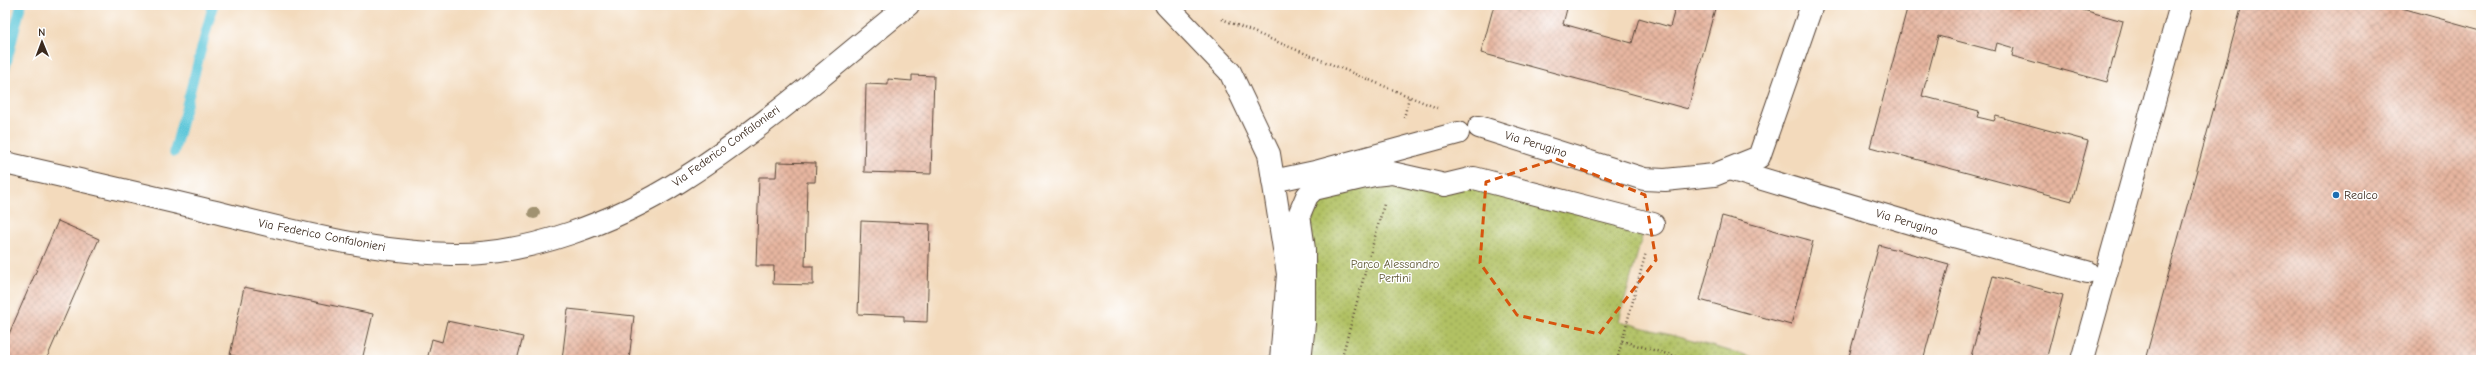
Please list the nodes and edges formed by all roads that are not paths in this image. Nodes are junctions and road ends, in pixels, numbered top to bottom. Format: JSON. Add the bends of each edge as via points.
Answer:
{"nodes":[{"id":1,"x":908,"y":5,"type":"edge"},
{"id":2,"x":1166,"y":5,"type":"edge"},
{"id":3,"x":1812,"y":5,"type":"edge"},
{"id":4,"x":2181,"y":5,"type":"edge"},
{"id":5,"x":1480,"y":127,"type":"road end"},
{"id":6,"x":1458,"y":133,"type":"dead end"},
{"id":7,"x":5,"y":163,"type":"edge"},
{"id":8,"x":1729,"y":169,"type":"junction"},
{"id":9,"x":1273,"y":180,"type":"junction"},
{"id":10,"x":1654,"y":224,"type":"road end"},
{"id":11,"x":2087,"y":272,"type":"dead end"},
{"id":12,"x":1281,"y":360,"type":"edge"},
{"id":13,"x":1300,"y":360,"type":"edge"},
{"id":14,"x":2082,"y":360,"type":"edge"}],
"edges":[{"from":1,"to":7,"type":"street","name":"Via Federico Confalonieri","via":[[752,129],[680,181],[621,212],[575,231],[509,248],[453,254],[378,248],[307,235]]},
{"from":2,"to":9,"type":"street","via":[[1230,72],[1269,154]]},
{"from":3,"to":8,"type":"street","name":"Via Perugino","via":[[1759,157]]},
{"from":4,"to":14,"type":"street"},
{"from":5,"to":8,"type":"street","name":"Via Perugino","via":[[1644,179],[1707,176]]},
{"from":6,"to":9,"type":"street","via":[[1315,172]]},
{"from":8,"to":11,"type":"street","name":"Via Perugino","via":[[1956,237]]},
{"from":9,"to":12,"type":"street","via":[[1288,274]]},
{"from":10,"to":13,"type":"street","via":[[1474,178],[1445,185],[1392,173],[1314,190],[1307,196],[1299,215],[1304,250],[1304,324]]}]}
